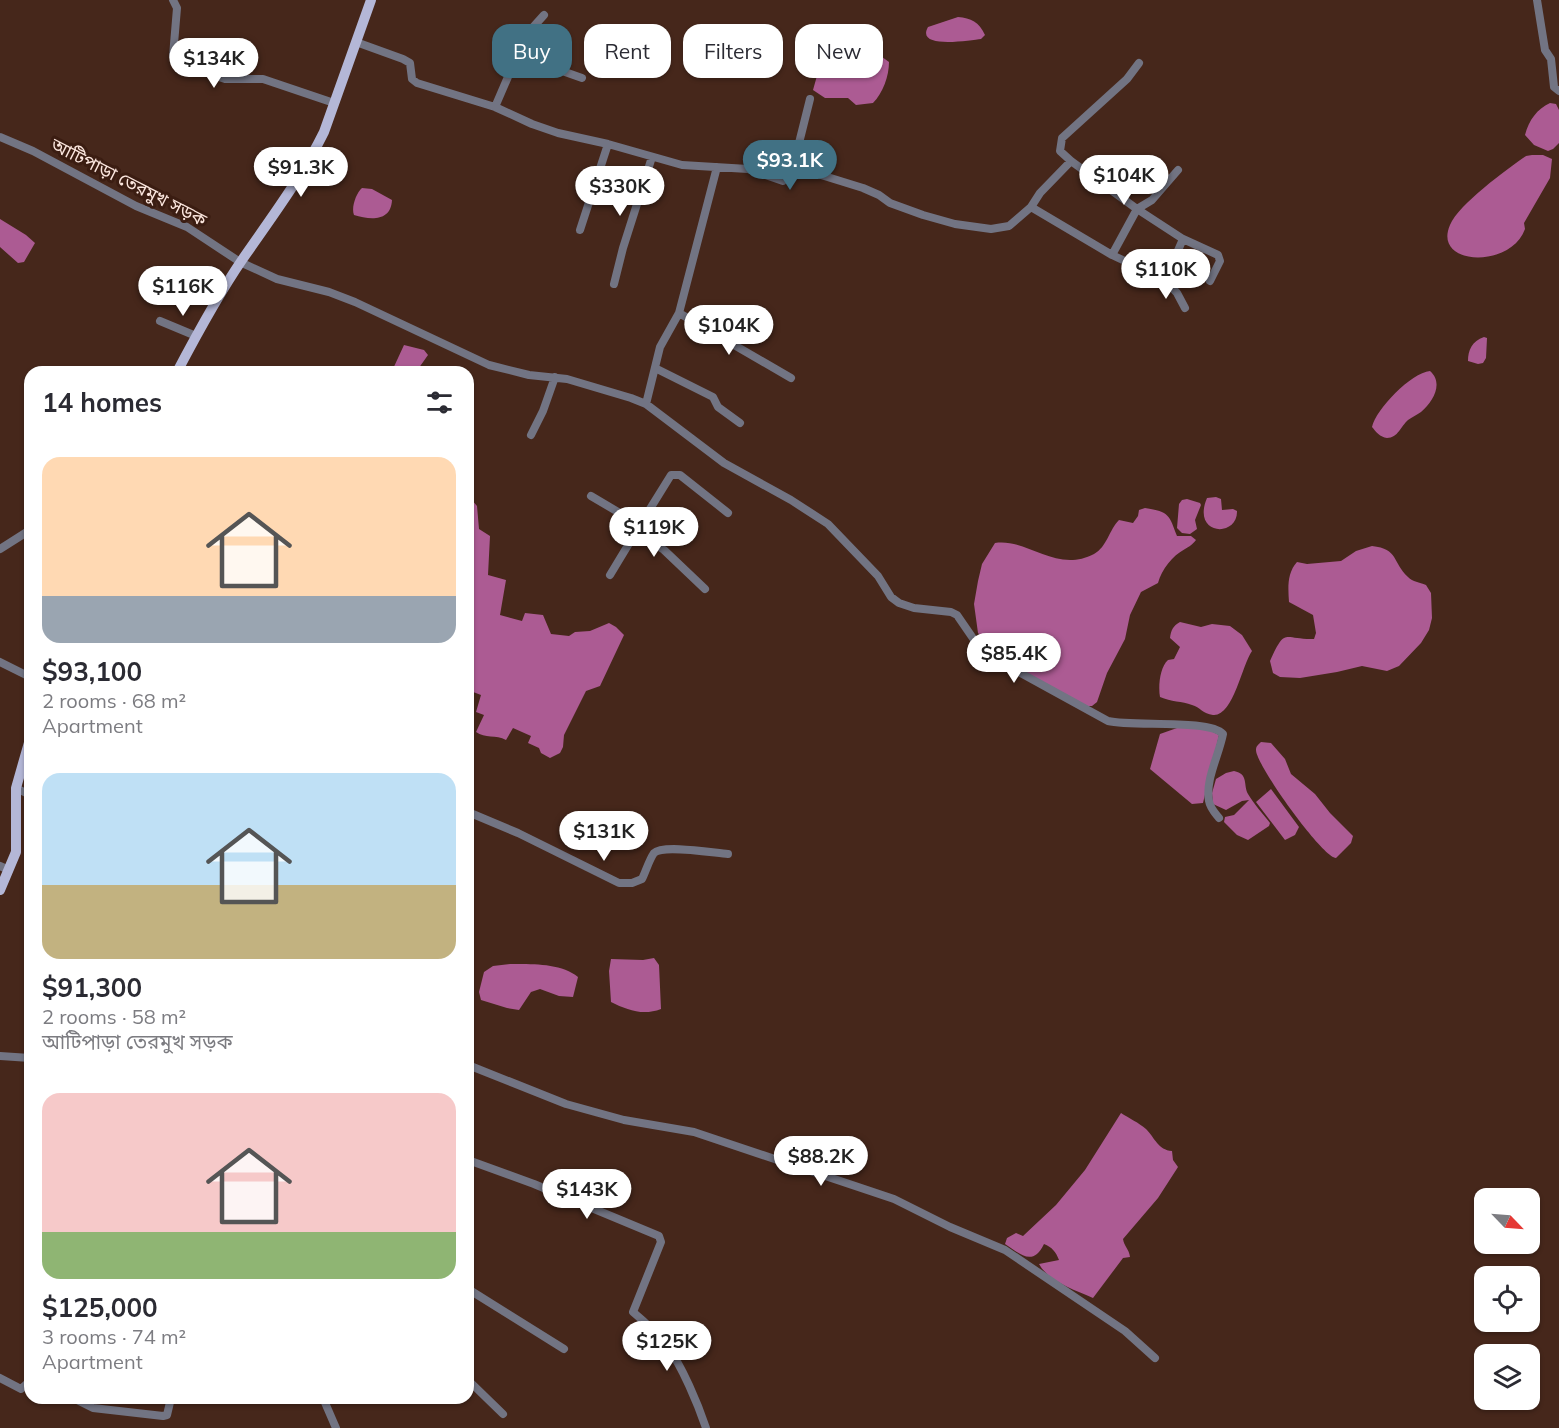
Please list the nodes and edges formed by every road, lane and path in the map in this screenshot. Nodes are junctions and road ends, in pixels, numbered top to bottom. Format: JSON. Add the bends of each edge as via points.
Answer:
{"nodes":[{"id":1,"x":173,"y":0,"type":"edge"},
{"id":2,"x":371,"y":0,"type":"edge"},
{"id":3,"x":1537,"y":0,"type":"edge"},
{"id":4,"x":544,"y":15,"type":"dead end"},
{"id":5,"x":536,"y":24,"type":"edge"},
{"id":6,"x":356,"y":42,"type":"junction"},
{"id":7,"x":1139,"y":63,"type":"dead end"},
{"id":8,"x":572,"y":74,"type":"edge"},
{"id":9,"x":507,"y":78,"type":"edge"},
{"id":10,"x":582,"y":78,"type":"dead end"},
{"id":11,"x":1559,"y":92,"type":"edge"},
{"id":12,"x":810,"y":99,"type":"dead end"},
{"id":13,"x":334,"y":103,"type":"junction"},
{"id":14,"x":495,"y":107,"type":"junction"},
{"id":15,"x":0,"y":138,"type":"edge"},
{"id":16,"x":608,"y":144,"type":"junction"},
{"id":17,"x":652,"y":157,"type":"junction"},
{"id":18,"x":1071,"y":161,"type":"junction"},
{"id":19,"x":794,"y":163,"type":"junction"},
{"id":20,"x":717,"y":167,"type":"junction"},
{"id":21,"x":1178,"y":170,"type":"dead end"},
{"id":22,"x":1031,"y":207,"type":"junction"},
{"id":23,"x":1137,"y":209,"type":"junction"},
{"id":24,"x":580,"y":230,"type":"dead end"},
{"id":25,"x":1183,"y":239,"type":"junction"},
{"id":26,"x":1112,"y":255,"type":"junction"},
{"id":27,"x":240,"y":262,"type":"junction"},
{"id":28,"x":1165,"y":280,"type":"junction"},
{"id":29,"x":1210,"y":281,"type":"dead end"},
{"id":30,"x":614,"y":284,"type":"dead end"},
{"id":31,"x":1185,"y":308,"type":"dead end"},
{"id":32,"x":679,"y":313,"type":"junction"},
{"id":33,"x":160,"y":321,"type":"dead end"},
{"id":34,"x":196,"y":336,"type":"junction"},
{"id":35,"x":180,"y":366,"type":"edge"},
{"id":36,"x":655,"y":368,"type":"junction"},
{"id":37,"x":555,"y":377,"type":"junction"},
{"id":38,"x":791,"y":378,"type":"dead end"},
{"id":39,"x":646,"y":405,"type":"junction"},
{"id":40,"x":740,"y":423,"type":"dead end"},
{"id":41,"x":531,"y":435,"type":"dead end"},
{"id":42,"x":591,"y":496,"type":"dead end"},
{"id":43,"x":728,"y":513,"type":"dead end"},
{"id":44,"x":638,"y":528,"type":"junction"},
{"id":45,"x":24,"y":534,"type":"edge"},
{"id":46,"x":0,"y":549,"type":"edge"},
{"id":47,"x":610,"y":575,"type":"dead end"},
{"id":48,"x":705,"y":589,"type":"dead end"},
{"id":49,"x":0,"y":662,"type":"edge"},
{"id":50,"x":24,"y":674,"type":"edge"},
{"id":51,"x":24,"y":760,"type":"edge"},
{"id":52,"x":16,"y":788,"type":"junction"},
{"id":53,"x":24,"y":792,"type":"edge"},
{"id":54,"x":474,"y":815,"type":"edge"},
{"id":55,"x":1219,"y":818,"type":"dead end"},
{"id":56,"x":728,"y":854,"type":"dead end"},
{"id":57,"x":4,"y":868,"type":"edge"},
{"id":58,"x":0,"y":890,"type":"edge"},
{"id":59,"x":0,"y":1056,"type":"edge"},
{"id":60,"x":24,"y":1058,"type":"edge"},
{"id":61,"x":474,"y":1067,"type":"edge"},
{"id":62,"x":474,"y":1162,"type":"edge"},
{"id":63,"x":474,"y":1293,"type":"edge"},
{"id":64,"x":564,"y":1349,"type":"dead end"},
{"id":65,"x":1155,"y":1358,"type":"dead end"},
{"id":66,"x":0,"y":1378,"type":"edge"},
{"id":67,"x":24,"y":1386,"type":"edge"},
{"id":68,"x":474,"y":1386,"type":"edge"},
{"id":69,"x":85,"y":1404,"type":"edge"},
{"id":70,"x":170,"y":1404,"type":"edge"},
{"id":71,"x":326,"y":1404,"type":"edge"},
{"id":72,"x":503,"y":1414,"type":"dead end"},
{"id":73,"x":336,"y":1428,"type":"edge"},
{"id":74,"x":705,"y":1428,"type":"edge"}],
"edges":[{"from":1,"to":13,"type":"street","via":[[177,8],[173,56],[176,63],[225,79],[263,79]]},
{"from":2,"to":6,"type":"main road"},
{"from":3,"to":11,"type":"street","via":[[1545,50],[1551,59],[1554,87]]},
{"from":4,"to":5,"type":"street"},
{"from":6,"to":13,"type":"main road"},
{"from":6,"to":14,"type":"street","via":[[410,63],[412,79],[417,83]]},
{"from":7,"to":18,"type":"street","via":[[1127,79],[1062,138],[1060,151]]},
{"from":8,"to":10,"type":"street"},
{"from":9,"to":14,"type":"street"},
{"from":12,"to":19,"type":"street"},
{"from":13,"to":27,"type":"main road","via":[[315,150]]},
{"from":14,"to":16,"type":"street","via":[[558,133]]},
{"from":15,"to":27,"type":"street","name":"আটিপাড়া তেরমুখ সড়ক","via":[[187,227]]},
{"from":16,"to":17,"type":"street"},
{"from":16,"to":24,"type":"street"},
{"from":17,"to":20,"type":"street","via":[[682,165]]},
{"from":17,"to":30,"type":"street"},
{"from":18,"to":22,"type":"street"},
{"from":18,"to":23,"type":"street"},
{"from":19,"to":20,"type":"street","via":[[783,181],[748,169]]},
{"from":19,"to":22,"type":"street","via":[[863,188],[890,203],[955,224],[991,229],[1009,226]]},
{"from":20,"to":32,"type":"street"},
{"from":21,"to":23,"type":"street","via":[[1152,200]]},
{"from":22,"to":26,"type":"street"},
{"from":23,"to":25,"type":"street"},
{"from":23,"to":26,"type":"street"},
{"from":25,"to":28,"type":"street"},
{"from":25,"to":29,"type":"street","via":[[1218,255],[1220,261]]},
{"from":26,"to":28,"type":"street"},
{"from":27,"to":34,"type":"main road"},
{"from":27,"to":37,"type":"street","name":"আটিপাড়া তেরমুখ সড়ক","via":[[277,279],[355,302],[489,365]]},
{"from":28,"to":31,"type":"street"},
{"from":32,"to":36,"type":"street","via":[[660,347]]},
{"from":32,"to":38,"type":"street"},
{"from":33,"to":34,"type":"street"},
{"from":34,"to":35,"type":"main road"},
{"from":36,"to":39,"type":"street"},
{"from":36,"to":40,"type":"street","via":[[712,397],[718,407]]},
{"from":37,"to":39,"type":"street","name":"আটিপাড়া তেরমুখ সড়ক"},
{"from":37,"to":41,"type":"street"},
{"from":39,"to":55,"type":"street","name":"আটিপাড়া তেরমুখ সড়ক","via":[[724,463],[828,524],[899,603],[957,615],[986,654],[1108,721],[1218,729],[1223,734],[1209,800]]},
{"from":42,"to":44,"type":"street"},
{"from":43,"to":44,"type":"street","via":[[675,474]]},
{"from":44,"to":47,"type":"street"},
{"from":44,"to":48,"type":"street"},
{"from":45,"to":46,"type":"street"},
{"from":49,"to":50,"type":"street"},
{"from":51,"to":52,"type":"main road"},
{"from":52,"to":53,"type":"street"},
{"from":52,"to":57,"type":"main road","via":[[16,852]]},
{"from":54,"to":56,"type":"street","via":[[619,883],[642,879],[659,850],[677,848]]},
{"from":57,"to":58,"type":"main road"},
{"from":59,"to":60,"type":"street"},
{"from":61,"to":65,"type":"street","via":[[566,1104],[624,1120],[694,1132],[894,1199],[1005,1250],[1125,1331]]},
{"from":62,"to":74,"type":"street","via":[[659,1236],[661,1242],[633,1312],[668,1347]]},
{"from":63,"to":64,"type":"street"},
{"from":66,"to":67,"type":"street","via":[[21,1389]]},
{"from":68,"to":72,"type":"street"},
{"from":69,"to":70,"type":"street","via":[[164,1416]]},
{"from":71,"to":73,"type":"street"}]}
